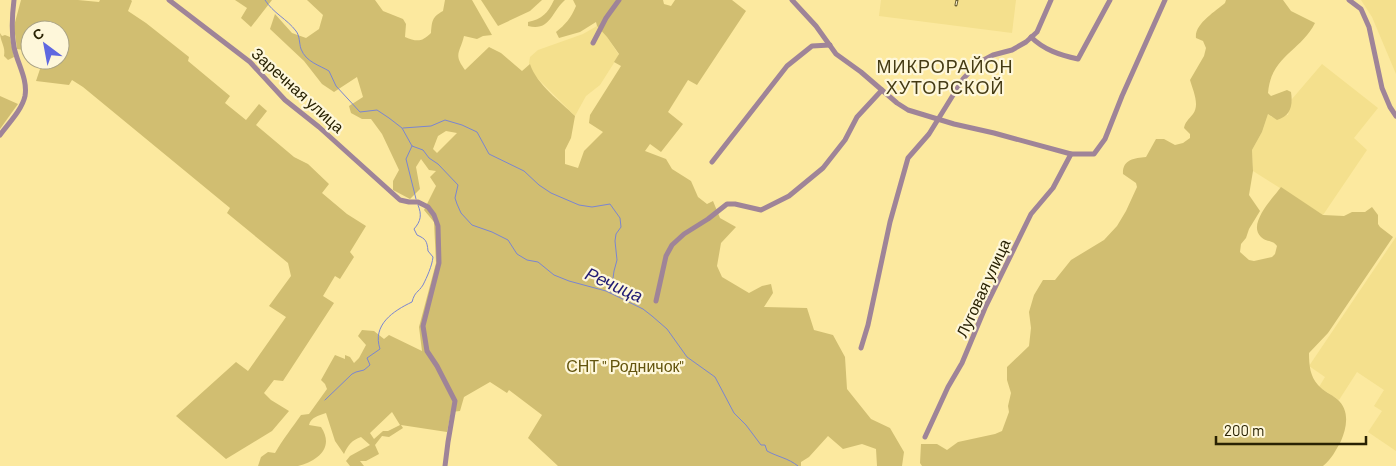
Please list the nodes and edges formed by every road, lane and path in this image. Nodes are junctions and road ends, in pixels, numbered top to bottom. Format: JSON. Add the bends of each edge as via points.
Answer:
{"nodes":[{"id":1,"x":14,"y":0,"type":"edge"},
{"id":2,"x":169,"y":0,"type":"edge"},
{"id":3,"x":619,"y":0,"type":"edge"},
{"id":4,"x":792,"y":0,"type":"edge"},
{"id":5,"x":1052,"y":0,"type":"edge"},
{"id":6,"x":1110,"y":0,"type":"edge"},
{"id":7,"x":1165,"y":0,"type":"edge"},
{"id":8,"x":1350,"y":0,"type":"edge"},
{"id":9,"x":1031,"y":37,"type":"junction"},
{"id":10,"x":594,"y":43,"type":"dead end"},
{"id":11,"x":830,"y":45,"type":"junction"},
{"id":12,"x":882,"y":90,"type":"junction"},
{"id":13,"x":1396,"y":116,"type":"edge"},
{"id":14,"x":938,"y":118,"type":"junction"},
{"id":15,"x":0,"y":135,"type":"edge"},
{"id":16,"x":1071,"y":154,"type":"junction"},
{"id":17,"x":712,"y":162,"type":"dead end"},
{"id":18,"x":656,"y":301,"type":"dead end"},
{"id":19,"x":861,"y":348,"type":"dead end"},
{"id":20,"x":925,"y":437,"type":"dead end"},
{"id":21,"x":445,"y":466,"type":"edge"}],
"edges":[{"from":1,"to":15,"type":"street","via":[[11,26],[25,96],[19,110]]},
{"from":2,"to":21,"type":"street","name":"Заречная улица","via":[[250,62],[285,100],[320,127],[400,200],[418,202],[434,215],[438,226],[439,264],[427,308],[424,341],[455,401]]},
{"from":3,"to":10,"type":"street"},
{"from":4,"to":11,"type":"street"},
{"from":5,"to":9,"type":"street","via":[[1040,27]]},
{"from":6,"to":9,"type":"street","via":[[1078,59],[1041,47]]},
{"from":7,"to":16,"type":"street","via":[[1105,139],[1094,154]]},
{"from":8,"to":13,"type":"street","via":[[1361,9],[1369,27],[1382,88]]},
{"from":9,"to":14,"type":"street","via":[[1012,50],[978,63],[963,79]]},
{"from":11,"to":12,"type":"street","via":[[836,54]]},
{"from":11,"to":17,"type":"street","via":[[812,46],[787,66]]},
{"from":12,"to":14,"type":"street","via":[[908,110]]},
{"from":12,"to":18,"type":"street","via":[[857,117],[845,140],[823,168],[790,196],[761,210],[726,204],[672,245],[666,256]]},
{"from":14,"to":16,"type":"street"},
{"from":14,"to":19,"type":"street","via":[[908,158],[902,173]]},
{"from":16,"to":20,"type":"street","name":"Луговая улица","via":[[1053,188],[1031,214]]}]}
